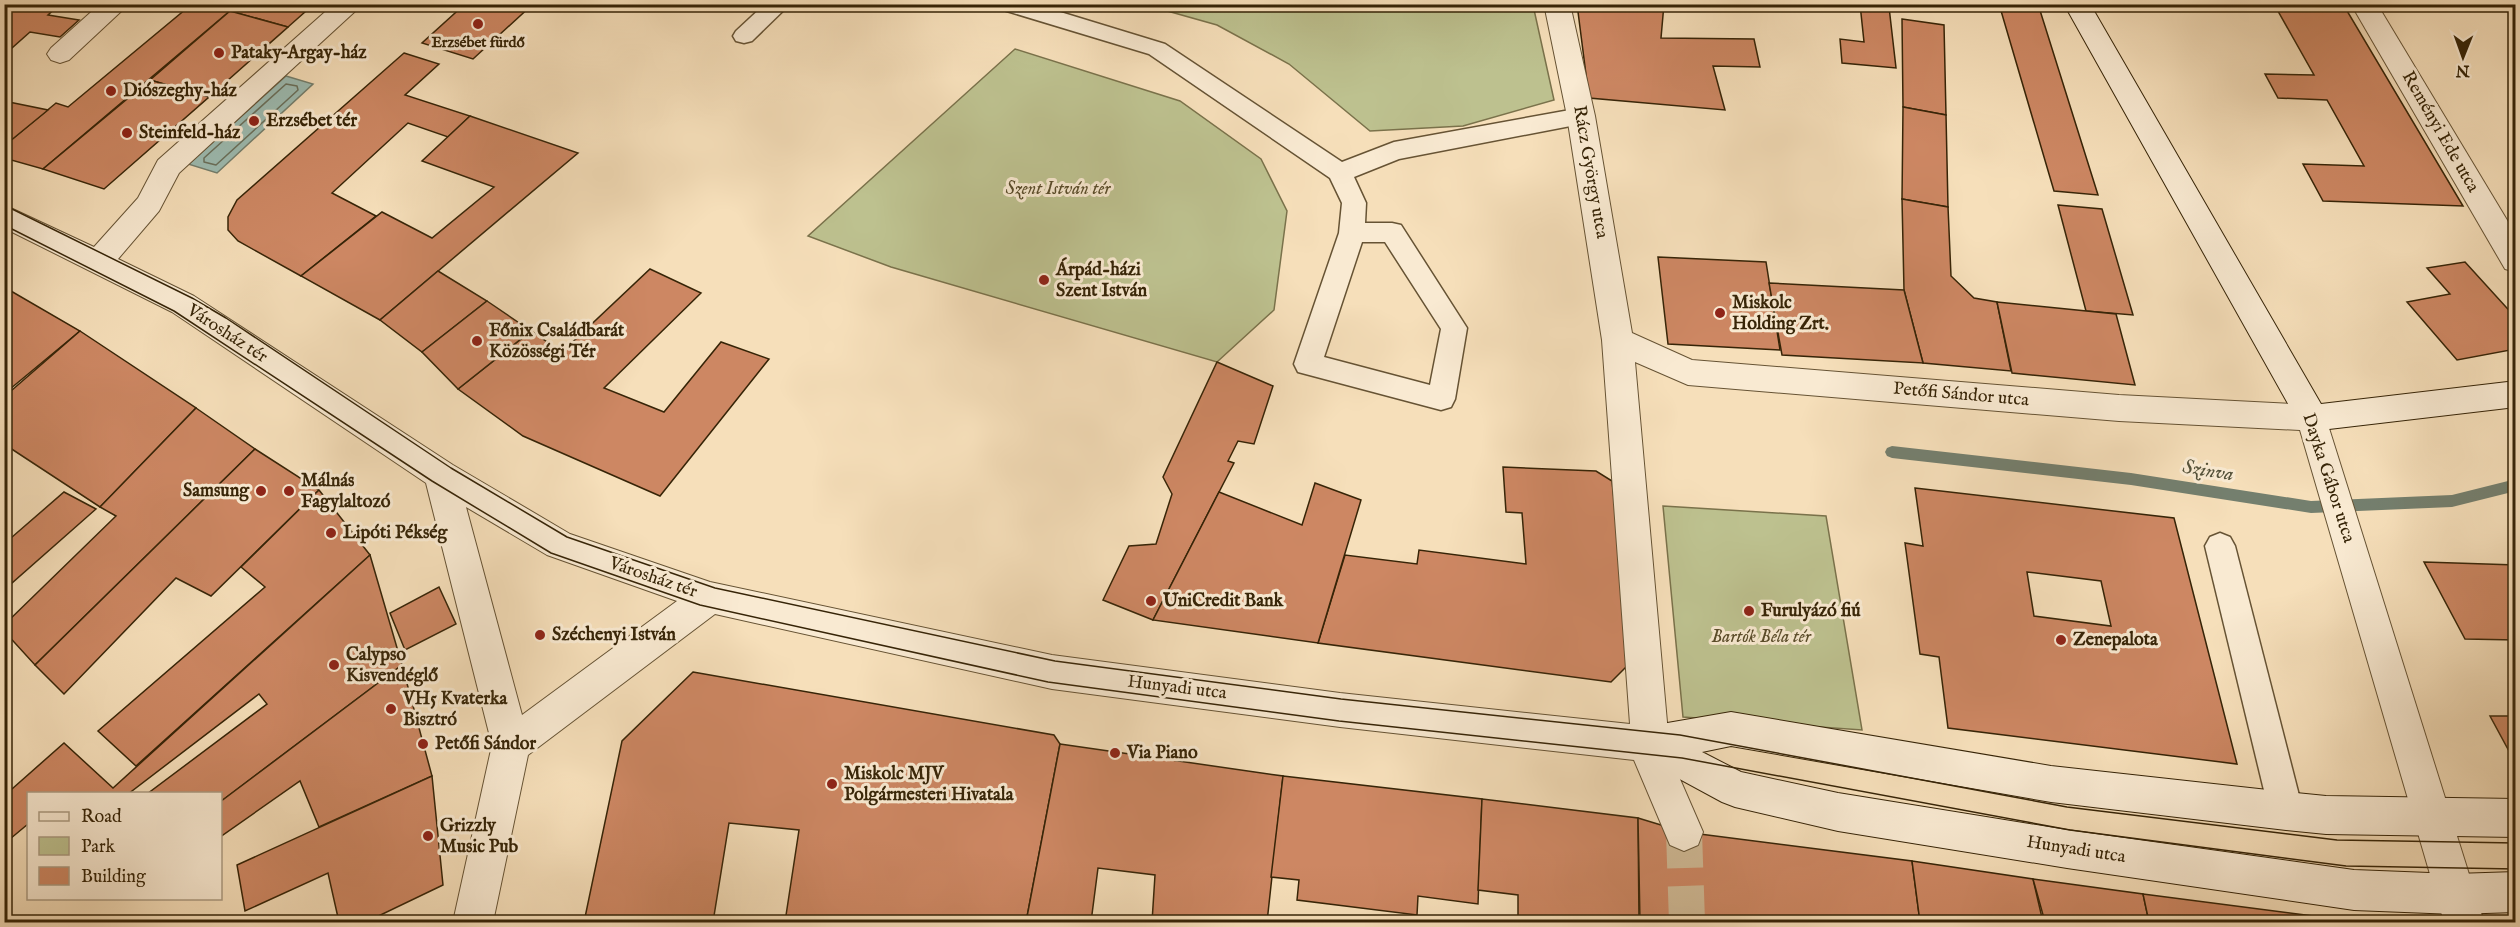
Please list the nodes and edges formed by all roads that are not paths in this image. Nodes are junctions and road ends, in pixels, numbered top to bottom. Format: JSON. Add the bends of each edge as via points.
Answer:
{"nodes":[{"id":1,"x":116,"y":4,"type":"edge"},
{"id":2,"x":350,"y":4,"type":"edge"},
{"id":3,"x":779,"y":4,"type":"edge"},
{"id":4,"x":1008,"y":4,"type":"edge"},
{"id":5,"x":1557,"y":4,"type":"edge"},
{"id":6,"x":2077,"y":4,"type":"edge"},
{"id":7,"x":2364,"y":4,"type":"edge"},
{"id":8,"x":744,"y":36,"type":"dead end"},
{"id":9,"x":60,"y":54,"type":"dead end"},
{"id":10,"x":1581,"y":116,"type":"junction"},
{"id":11,"x":1340,"y":173,"type":"junction"},
{"id":12,"x":4,"y":215,"type":"edge"},
{"id":13,"x":1352,"y":233,"type":"junction"},
{"id":14,"x":2516,"y":261,"type":"edge"},
{"id":15,"x":98,"y":262,"type":"junction"},
{"id":16,"x":1617,"y":340,"type":"junction"},
{"id":17,"x":2516,"y":394,"type":"edge"},
{"id":18,"x":2516,"y":417,"type":"edge"},
{"id":19,"x":2312,"y":418,"type":"junction"},
{"id":20,"x":441,"y":475,"type":"junction"},
{"id":21,"x":2220,"y":546,"type":"dead end"},
{"id":22,"x":710,"y":597,"type":"junction"},
{"id":23,"x":1650,"y":744,"type":"junction"},
{"id":24,"x":511,"y":745,"type":"junction"},
{"id":25,"x":2286,"y":811,"type":"junction"},
{"id":26,"x":2432,"y":818,"type":"junction"},
{"id":27,"x":2516,"y":818,"type":"edge"},
{"id":28,"x":1684,"y":832,"type":"tunnel mouth"},
{"id":29,"x":2516,"y":892,"type":"edge"},
{"id":30,"x":2459,"y":908,"type":"edge"},
{"id":31,"x":472,"y":922,"type":"edge"}],
"edges":[{"from":1,"to":9,"type":"street"},
{"from":2,"to":15,"type":"street","via":[[168,167],[149,204]]},
{"from":3,"to":8,"type":"lane"},
{"from":4,"to":11,"type":"lane","via":[[1157,49]]},
{"from":5,"to":10,"type":"street","name":"Rácz György utca"},
{"from":6,"to":19,"type":"street","name":"Dayka Gábor utca"},
{"from":7,"to":14,"type":"street","name":"Reményi Ede utca"},
{"from":10,"to":11,"type":"lane","via":[[1394,151]]},
{"from":10,"to":16,"type":"street","name":"Rácz György utca"},
{"from":11,"to":13,"type":"lane","via":[[1354,203]]},
{"from":12,"to":15,"type":"street","name":"Városház tér"},
{"from":13,"to":13,"type":"lane","via":[[1308,364],[1442,399],[1454,328],[1392,232]]},
{"from":15,"to":20,"type":"street","name":"Városház tér","via":[[183,304]]},
{"from":16,"to":19,"type":"street","name":"Petőfi Sándor utca","via":[[1688,372],[2119,408]]},
{"from":16,"to":23,"type":"street","name":"Rácz György utca"},
{"from":17,"to":19,"type":"street","name":"Petőfi Sándor utca"},
{"from":18,"to":19,"type":"street","name":"Petőfi Sándor utca"},
{"from":19,"to":26,"type":"street","name":"Dayka Gábor utca"},
{"from":20,"to":22,"type":"street","name":"Városház tér","via":[[559,545]]},
{"from":20,"to":24,"type":"street"},
{"from":21,"to":25,"type":"lane"},
{"from":22,"to":23,"type":"street","name":"Hunyadi utca","via":[[1052,672],[1340,710]]},
{"from":22,"to":24,"type":"street","name":"Városház tér"},
{"from":23,"to":25,"type":"street","name":"Hunyadi utca","via":[[1731,729],[2051,784]]},
{"from":23,"to":28,"type":"street","name":"Rácz György utca","via":[[1651,756]]},
{"from":23,"to":30,"type":"street","name":"Hunyadi utca","via":[[1735,789],[1838,812]]},
{"from":24,"to":31,"type":"street"},
{"from":25,"to":26,"type":"street","name":"Hunyadi utca"},
{"from":26,"to":27,"type":"street","name":"Hunyadi utca"},
{"from":26,"to":30,"type":"street","name":"Dayka Gábor utca"},
{"from":29,"to":30,"type":"street","name":"Hunyadi utca"}]}
